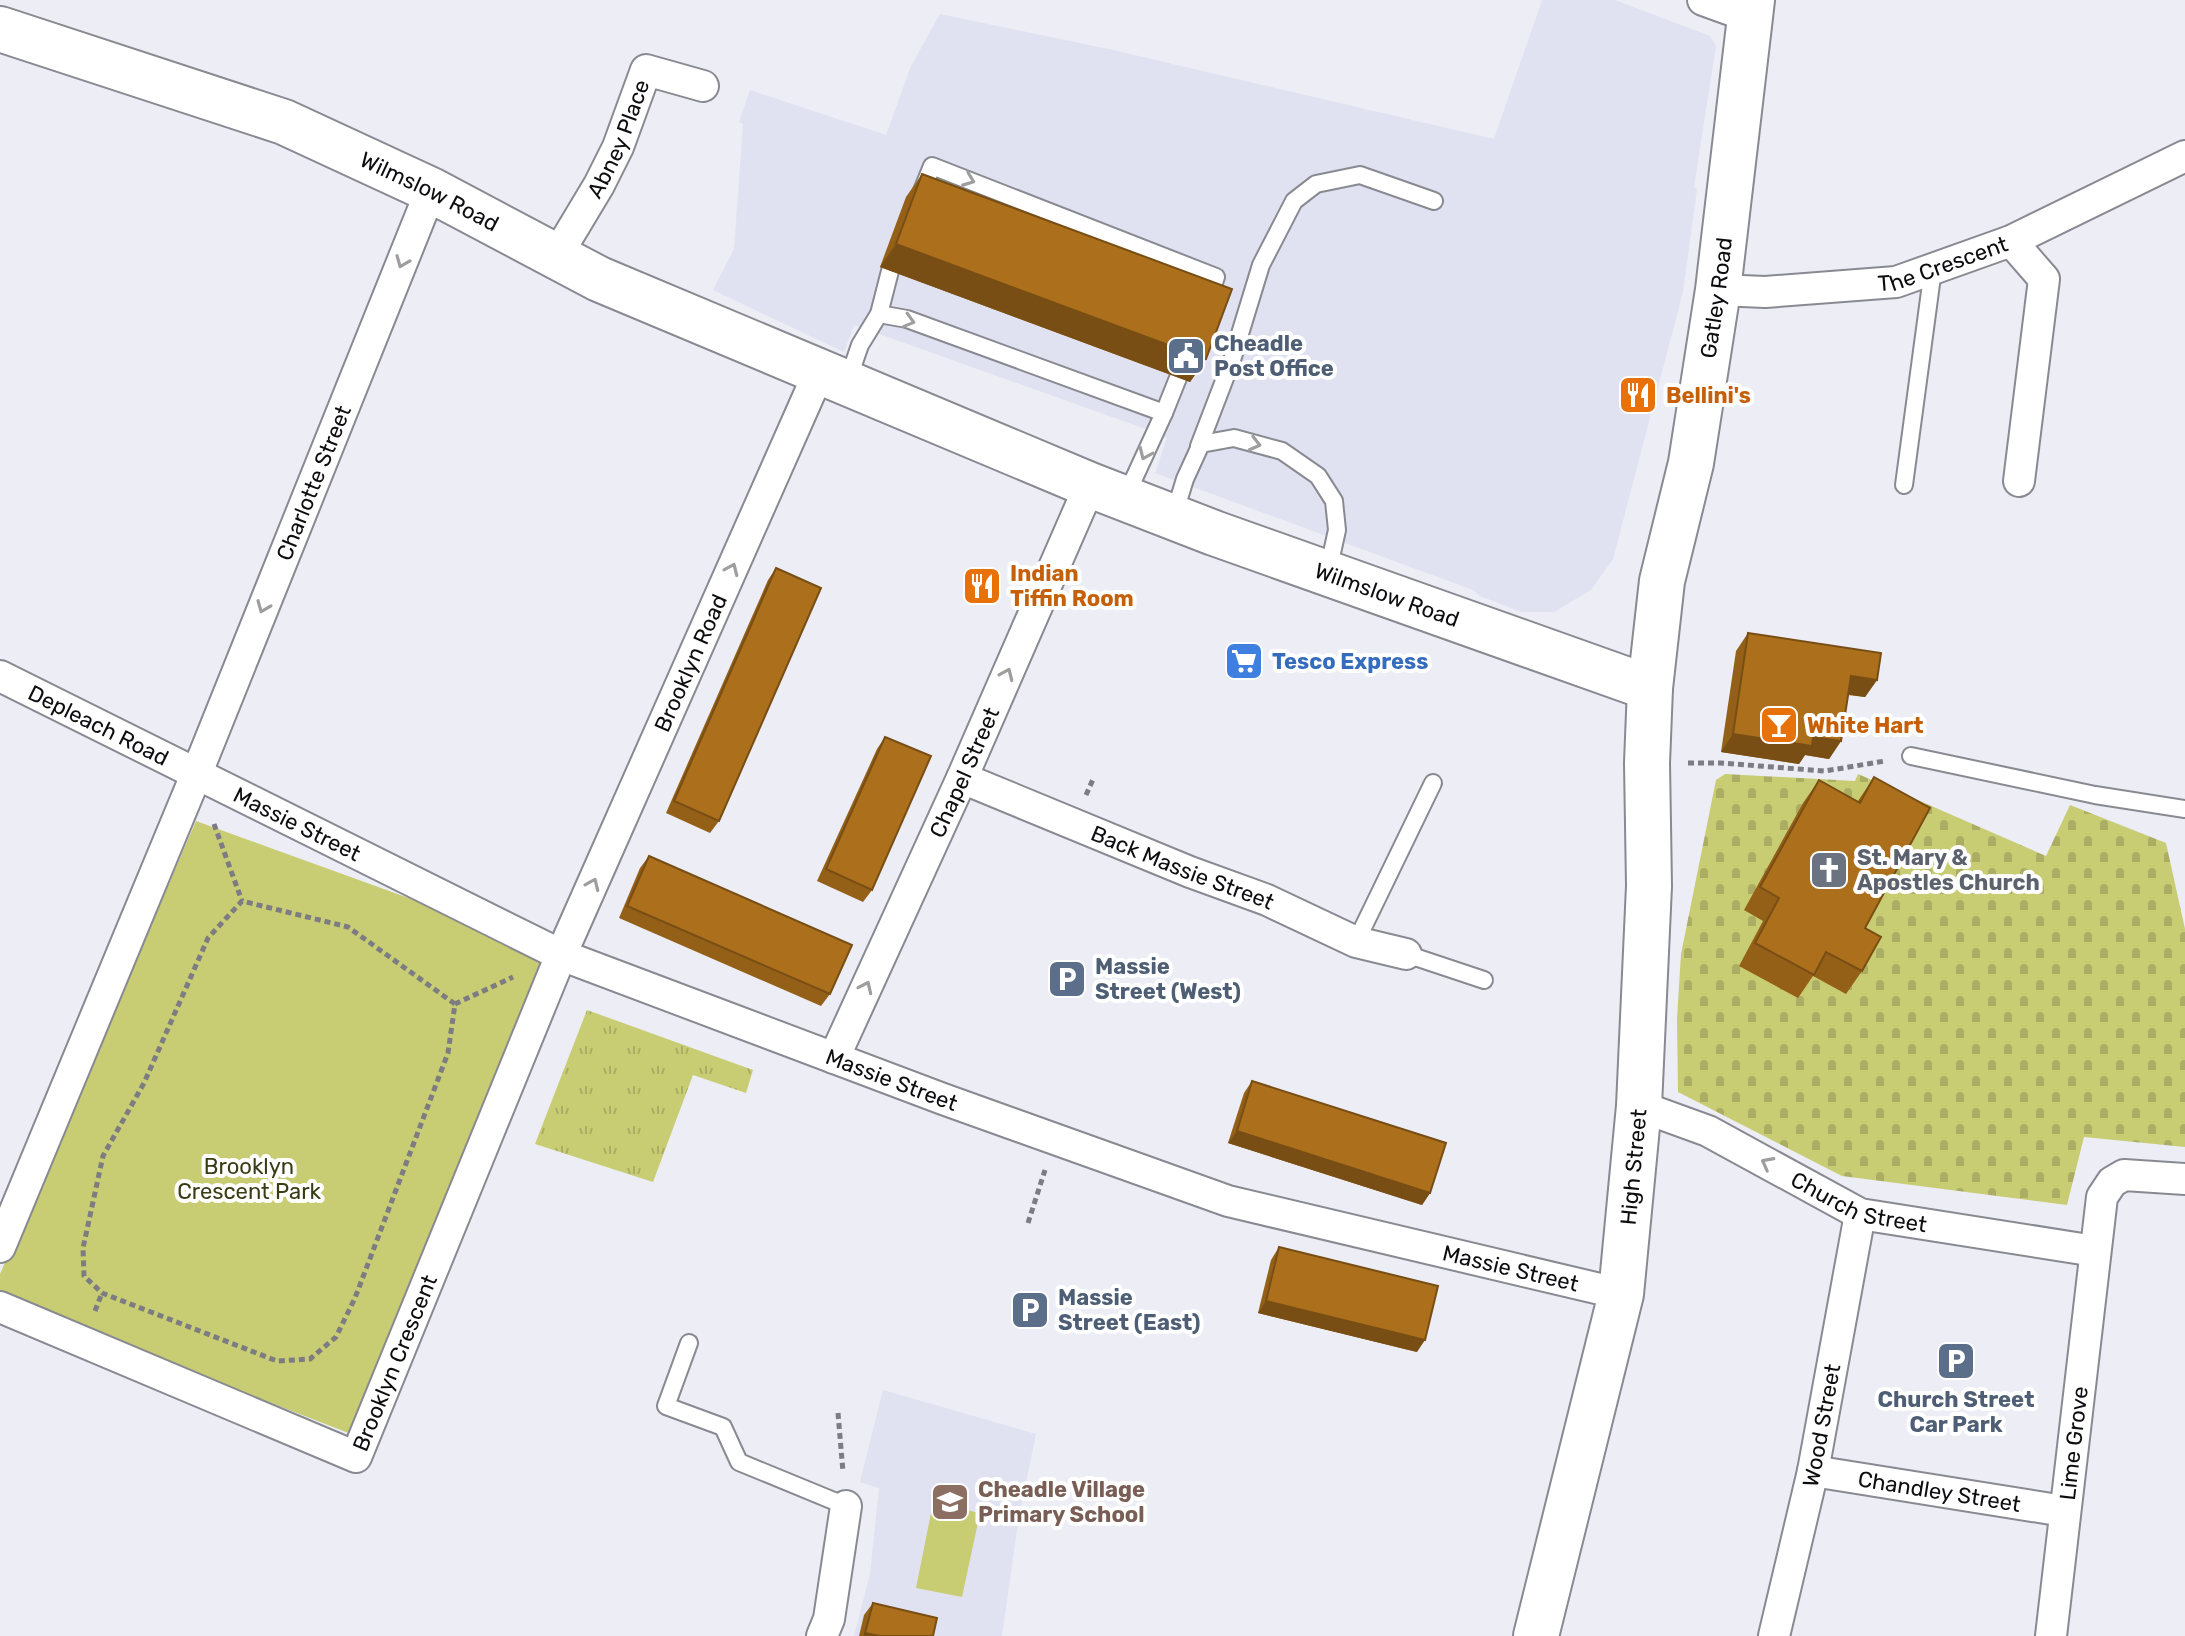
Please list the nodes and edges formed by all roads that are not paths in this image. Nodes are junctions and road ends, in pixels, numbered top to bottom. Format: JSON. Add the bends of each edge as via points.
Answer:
{"nodes":[{"id":1,"x":1703,"y":0,"type":"edge"},
{"id":2,"x":1751,"y":9,"type":"edge"},
{"id":3,"x":0,"y":29,"type":"edge"},
{"id":4,"x":703,"y":86,"type":"dead end"},
{"id":5,"x":2185,"y":156,"type":"edge"},
{"id":6,"x":431,"y":190,"type":"junction"},
{"id":7,"x":918,"y":201,"type":"edge"},
{"id":8,"x":1434,"y":201,"type":"dead end"},
{"id":9,"x":2011,"y":241,"type":"junction"},
{"id":10,"x":557,"y":255,"type":"junction"},
{"id":11,"x":1933,"y":269,"type":"junction"},
{"id":12,"x":890,"y":271,"type":"dead end"},
{"id":13,"x":1718,"y":290,"type":"junction"},
{"id":14,"x":1205,"y":308,"type":"edge"},
{"id":15,"x":879,"y":314,"type":"junction"},
{"id":16,"x":834,"y":376,"type":"junction"},
{"id":17,"x":1178,"y":378,"type":"edge"},
{"id":18,"x":1164,"y":413,"type":"junction"},
{"id":19,"x":1199,"y":446,"type":"junction"},
{"id":20,"x":2019,"y":481,"type":"dead end"},
{"id":21,"x":1904,"y":485,"type":"dead end"},
{"id":22,"x":1108,"y":491,"type":"junction"},
{"id":23,"x":1174,"y":517,"type":"junction"},
{"id":24,"x":1327,"y":573,"type":"junction"},
{"id":25,"x":0,"y":676,"type":"edge"},
{"id":26,"x":1650,"y":688,"type":"junction"},
{"id":27,"x":1911,"y":756,"type":"road end"},
{"id":28,"x":196,"y":775,"type":"junction"},
{"id":29,"x":962,"y":778,"type":"junction"},
{"id":30,"x":1433,"y":783,"type":"dead end"},
{"id":31,"x":2185,"y":809,"type":"edge"},
{"id":32,"x":1356,"y":942,"type":"junction"},
{"id":33,"x":1406,"y":954,"type":"joint"},
{"id":34,"x":561,"y":955,"type":"junction"},
{"id":35,"x":1484,"y":980,"type":"dead end"},
{"id":36,"x":834,"y":1058,"type":"junction"},
{"id":37,"x":1639,"y":1106,"type":"junction"},
{"id":38,"x":2185,"y":1179,"type":"edge"},
{"id":39,"x":1860,"y":1214,"type":"junction"},
{"id":40,"x":0,"y":1247,"type":"edge"},
{"id":41,"x":2095,"y":1251,"type":"junction"},
{"id":42,"x":1621,"y":1294,"type":"junction"},
{"id":43,"x":0,"y":1307,"type":"edge"},
{"id":44,"x":689,"y":1343,"type":"dead end"},
{"id":45,"x":1813,"y":1471,"type":"junction"},
{"id":46,"x":846,"y":1506,"type":"joint"},
{"id":47,"x":2064,"y":1511,"type":"junction"},
{"id":48,"x":822,"y":1636,"type":"edge"},
{"id":49,"x":1536,"y":1636,"type":"edge"},
{"id":50,"x":1774,"y":1636,"type":"edge"},
{"id":51,"x":2051,"y":1636,"type":"edge"}],
"edges":[{"from":1,"to":2,"type":"street"},
{"from":2,"to":13,"type":"main road","name":"Gatley Road"},
{"from":3,"to":6,"type":"main road","name":"Wilmslow Road","via":[[284,122]]},
{"from":4,"to":10,"type":"street","name":"Abney Place","via":[[646,70],[618,147]]},
{"from":5,"to":9,"type":"street"},
{"from":6,"to":10,"type":"main road","name":"Wilmslow Road"},
{"from":6,"to":28,"type":"street","name":"Charlotte Street","one_way":true},
{"from":7,"to":14,"type":"lane","one_way":true,"via":[[932,166],[1216,277]]},
{"from":8,"to":19,"type":"lane","via":[[1360,175],[1316,184],[1294,201],[1261,265]]},
{"from":9,"to":11,"type":"street","name":"The Crescent"},
{"from":9,"to":20,"type":"street","name":"The Crescent","via":[[2044,279]]},
{"from":10,"to":16,"type":"main road","name":"Wilmslow Road","via":[[599,279]]},
{"from":11,"to":13,"type":"street","name":"The Crescent","via":[[1896,282],[1765,292]]},
{"from":11,"to":21,"type":"lane"},
{"from":12,"to":15,"type":"lane"},
{"from":13,"to":26,"type":"main road","name":"Gatley Road","via":[[1691,463],[1662,581]]},
{"from":15,"to":16,"type":"lane"},
{"from":15,"to":18,"type":"lane","one_way":true,"via":[[907,319]]},
{"from":16,"to":22,"type":"main road","name":"Wilmslow Road"},
{"from":34,"to":16,"type":"street","name":"Brooklyn Road","one_way":true},
{"from":17,"to":18,"type":"lane"},
{"from":18,"to":22,"type":"lane","one_way":true},
{"from":19,"to":23,"type":"lane"},
{"from":19,"to":24,"type":"lane","one_way":true,"via":[[1234,438],[1282,451],[1318,476],[1334,501],[1337,530]]},
{"from":22,"to":23,"type":"main road","name":"Wilmslow Road"},
{"from":29,"to":22,"type":"street","name":"Chapel Street","one_way":true},
{"from":23,"to":24,"type":"main road","name":"Wilmslow Road"},
{"from":24,"to":26,"type":"main road","name":"Wilmslow Road"},
{"from":25,"to":28,"type":"street","name":"Depleach Road"},
{"from":26,"to":37,"type":"main road","name":"High Street","via":[[1649,886]]},
{"from":27,"to":31,"type":"lane"},
{"from":28,"to":34,"type":"street","name":"Massie Street"},
{"from":28,"to":40,"type":"street"},
{"from":29,"to":32,"type":"street","name":"Back Massie Street","via":[[1267,900]]},
{"from":36,"to":29,"type":"street","name":"Chapel Street","one_way":true},
{"from":30,"to":32,"type":"lane"},
{"from":32,"to":33,"type":"street","name":"Back Massie Street"},
{"from":33,"to":35,"type":"lane"},
{"from":34,"to":36,"type":"street","name":"Massie Street"},
{"from":34,"to":43,"type":"street","name":"Brooklyn Crescent","via":[[356,1457]]},
{"from":36,"to":42,"type":"street","name":"Massie Street","via":[[1228,1201]]},
{"from":39,"to":37,"type":"street","name":"Church Street","one_way":true,"via":[[1708,1131]]},
{"from":37,"to":42,"type":"main road","name":"High Street"},
{"from":38,"to":41,"type":"street","name":"Lime Grove","via":[[2124,1175],[2112,1182],[2102,1197]]},
{"from":39,"to":41,"type":"street","name":"Church Street"},
{"from":39,"to":45,"type":"street","name":"Wood Street"},
{"from":41,"to":47,"type":"street","name":"Lime Grove"},
{"from":42,"to":49,"type":"main road","name":"High Street"},
{"from":44,"to":46,"type":"lane","via":[[666,1406],[723,1427],[739,1462]]},
{"from":45,"to":47,"type":"street","name":"Chandley Street"},
{"from":45,"to":50,"type":"street","name":"Wood Street"},
{"from":46,"to":48,"type":"street"},
{"from":47,"to":51,"type":"street","name":"Lime Grove"}]}
